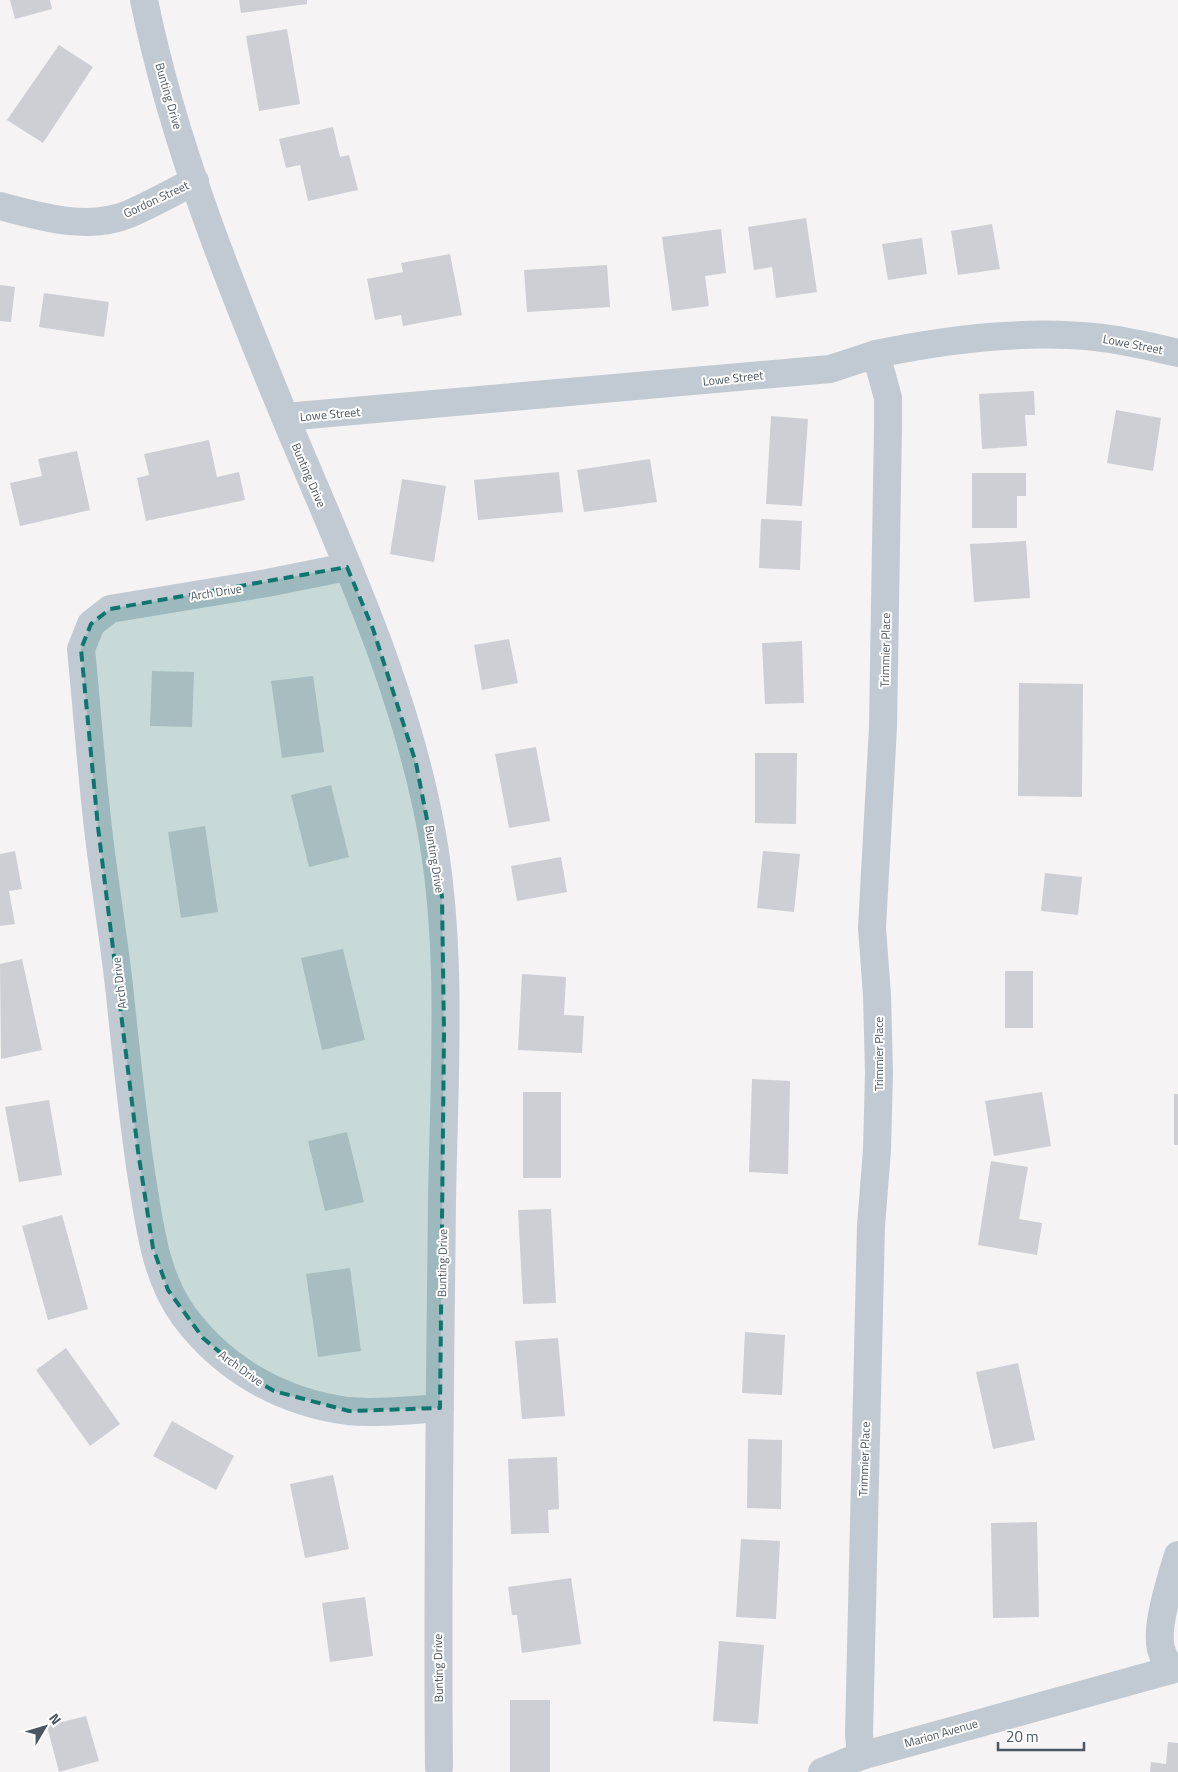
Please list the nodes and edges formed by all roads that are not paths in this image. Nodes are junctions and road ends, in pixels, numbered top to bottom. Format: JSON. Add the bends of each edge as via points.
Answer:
{"nodes":[{"id":1,"x":144,"y":0,"type":"edge"},
{"id":2,"x":195,"y":181,"type":"junction"},
{"id":3,"x":0,"y":206,"type":"edge"},
{"id":4,"x":1178,"y":353,"type":"edge"},
{"id":5,"x":876,"y":354,"type":"junction"},
{"id":6,"x":285,"y":418,"type":"junction"},
{"id":7,"x":347,"y":567,"type":"junction"},
{"id":8,"x":440,"y":1408,"type":"junction"},
{"id":9,"x":1178,"y":1555,"type":"edge"},
{"id":10,"x":1175,"y":1669,"type":"edge"},
{"id":11,"x":861,"y":1756,"type":"junction"},
{"id":12,"x":439,"y":1767,"type":"dead end"},
{"id":13,"x":822,"y":1772,"type":"edge"}],
"edges":[{"from":1,"to":2,"type":"street","name":"Bunting Drive","via":[[170,104]]},
{"from":2,"to":3,"type":"street","name":"Gordon Street","via":[[127,215],[94,221],[69,222]]},
{"from":2,"to":6,"type":"street","name":"Bunting Drive","via":[[243,317]]},
{"from":4,"to":5,"type":"street","name":"Lowe Street","via":[[1104,338],[1018,335]]},
{"from":5,"to":6,"type":"street","name":"Lowe Street","via":[[830,369]]},
{"from":5,"to":11,"type":"street","name":"Trimmier Place","via":[[888,398],[888,425],[883,727],[872,928],[879,1073],[871,1226],[861,1590]]},
{"from":6,"to":7,"type":"street","name":"Bunting Drive"},
{"from":7,"to":8,"type":"street","name":"Bunting Drive","via":[[373,629],[416,763],[432,832],[442,897],[444,1033]]},
{"from":7,"to":8,"type":"street","name":"Arch Drive","via":[[110,609],[91,624],[81,649],[98,827],[138,1151],[153,1248],[168,1290],[203,1338],[248,1376],[274,1391],[349,1411]]},
{"from":8,"to":12,"type":"street","name":"Bunting Drive","via":[[437,1586]]},
{"from":9,"to":10,"type":"street","via":[[1159,1638],[1161,1650]]},
{"from":10,"to":11,"type":"street","name":"Marion Avenue"},
{"from":11,"to":13,"type":"street","name":"Marion Avenue"}]}
